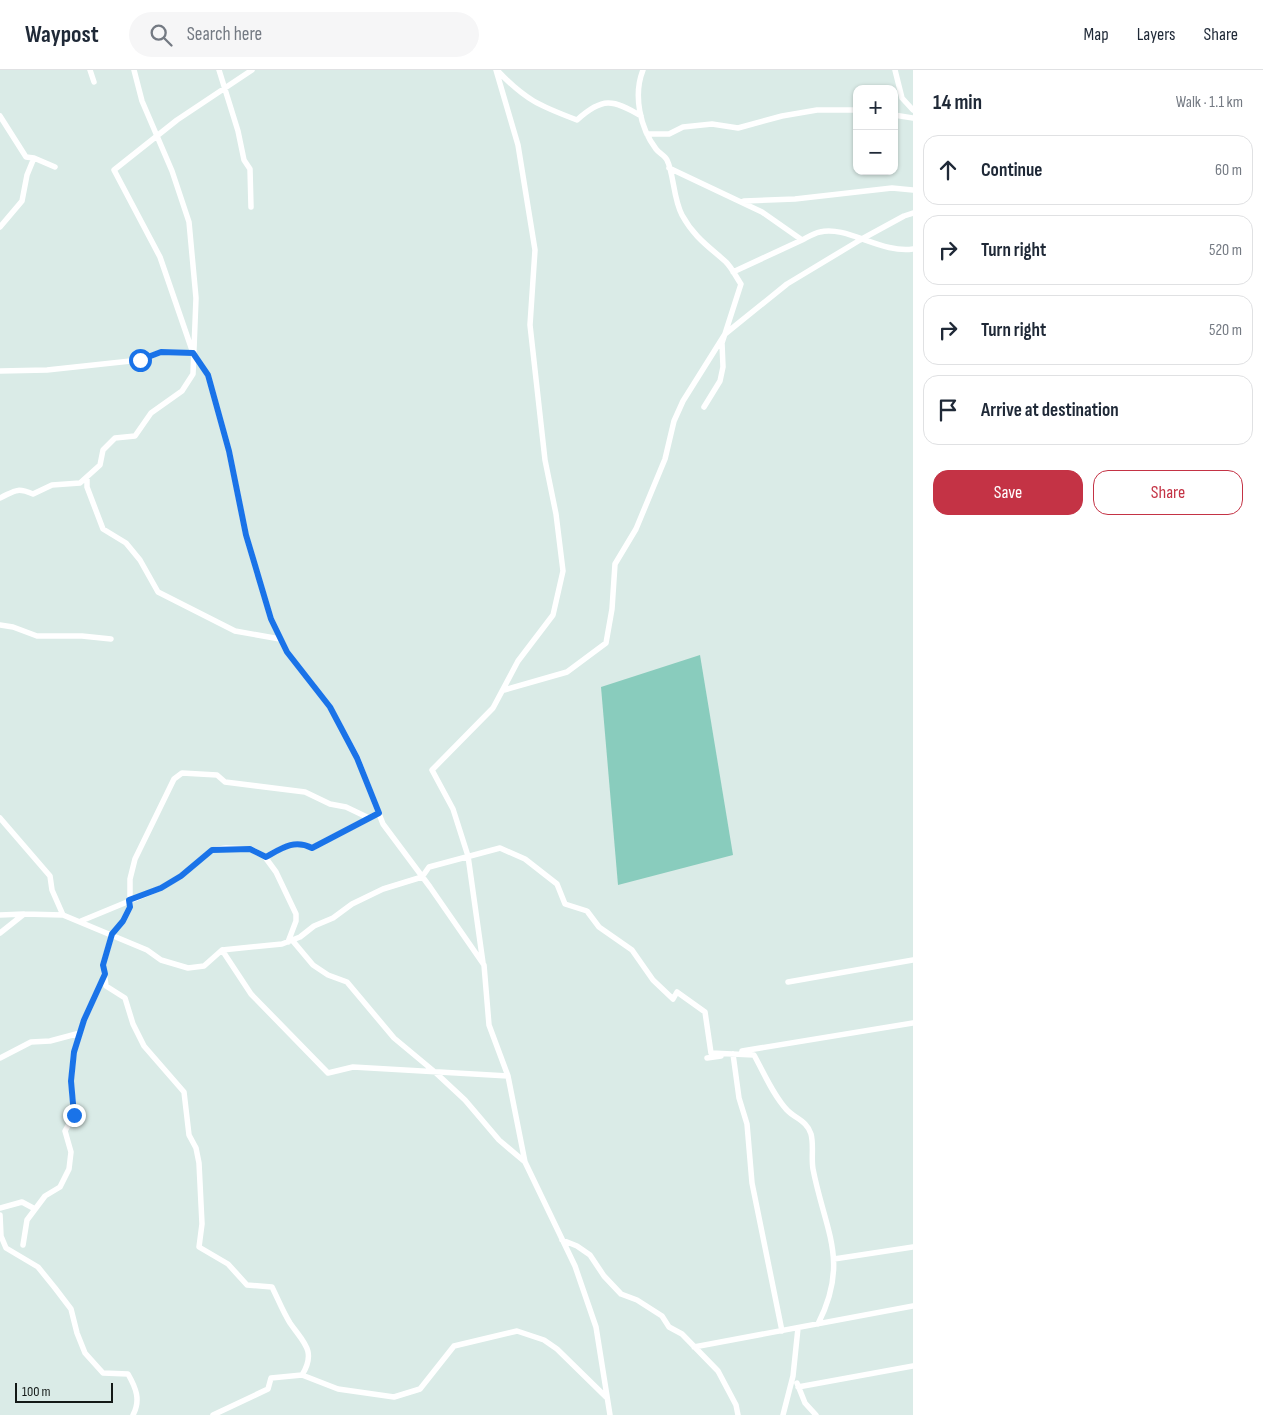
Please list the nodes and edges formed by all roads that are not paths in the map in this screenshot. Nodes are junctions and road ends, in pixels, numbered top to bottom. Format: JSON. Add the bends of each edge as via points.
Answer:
{"nodes":[{"id":1,"x":90,"y":70,"type":"edge"},
{"id":2,"x":134,"y":70,"type":"edge"},
{"id":3,"x":219,"y":70,"type":"edge"},
{"id":4,"x":252,"y":70,"type":"edge"},
{"id":5,"x":497,"y":70,"type":"edge"},
{"id":6,"x":643,"y":70,"type":"edge"},
{"id":7,"x":895,"y":70,"type":"edge"},
{"id":8,"x":94,"y":82,"type":"dead end"},
{"id":9,"x":224,"y":88,"type":"junction"},
{"id":10,"x":853,"y":110,"type":"edge"},
{"id":11,"x":913,"y":110,"type":"edge"},
{"id":12,"x":0,"y":116,"type":"edge"},
{"id":13,"x":641,"y":116,"type":"junction"},
{"id":14,"x":898,"y":116,"type":"edge"},
{"id":15,"x":913,"y":118,"type":"edge"},
{"id":16,"x":647,"y":134,"type":"junction"},
{"id":17,"x":156,"y":137,"type":"junction"},
{"id":18,"x":34,"y":158,"type":"junction"},
{"id":19,"x":55,"y":167,"type":"dead end"},
{"id":20,"x":669,"y":168,"type":"junction"},
{"id":21,"x":913,"y":190,"type":"edge"},
{"id":22,"x":742,"y":201,"type":"junction"},
{"id":23,"x":251,"y":208,"type":"dead end"},
{"id":24,"x":913,"y":213,"type":"edge"},
{"id":25,"x":0,"y":227,"type":"edge"},
{"id":26,"x":802,"y":240,"type":"junction"},
{"id":27,"x":860,"y":240,"type":"junction"},
{"id":28,"x":913,"y":249,"type":"edge"},
{"id":29,"x":733,"y":272,"type":"junction"},
{"id":30,"x":725,"y":334,"type":"junction"},
{"id":31,"x":193,"y":353,"type":"junction"},
{"id":32,"x":0,"y":371,"type":"edge"},
{"id":33,"x":704,"y":407,"type":"dead end"},
{"id":34,"x":87,"y":478,"type":"junction"},
{"id":35,"x":0,"y":498,"type":"edge"},
{"id":36,"x":0,"y":625,"type":"edge"},
{"id":37,"x":111,"y":638,"type":"dead end"},
{"id":38,"x":280,"y":639,"type":"junction"},
{"id":39,"x":504,"y":690,"type":"junction"},
{"id":40,"x":379,"y":813,"type":"junction"},
{"id":41,"x":0,"y":818,"type":"edge"},
{"id":42,"x":370,"y":818,"type":"junction"},
{"id":43,"x":468,"y":856,"type":"junction"},
{"id":44,"x":266,"y":857,"type":"junction"},
{"id":45,"x":422,"y":877,"type":"junction"},
{"id":46,"x":129,"y":900,"type":"junction"},
{"id":47,"x":24,"y":914,"type":"junction"},
{"id":48,"x":0,"y":915,"type":"edge"},
{"id":49,"x":64,"y":915,"type":"junction"},
{"id":50,"x":81,"y":921,"type":"junction"},
{"id":51,"x":0,"y":933,"type":"edge"},
{"id":52,"x":112,"y":934,"type":"junction"},
{"id":53,"x":290,"y":941,"type":"junction"},
{"id":54,"x":222,"y":950,"type":"junction"},
{"id":55,"x":913,"y":960,"type":"edge"},
{"id":56,"x":484,"y":965,"type":"junction"},
{"id":57,"x":105,"y":974,"type":"junction"},
{"id":58,"x":788,"y":982,"type":"dead end"},
{"id":59,"x":913,"y":1024,"type":"edge"},
{"id":60,"x":80,"y":1033,"type":"junction"},
{"id":61,"x":734,"y":1053,"type":"junction"},
{"id":62,"x":0,"y":1058,"type":"edge"},
{"id":63,"x":707,"y":1058,"type":"dead end"},
{"id":64,"x":436,"y":1073,"type":"junction"},
{"id":65,"x":508,"y":1076,"type":"junction"},
{"id":66,"x":525,"y":1162,"type":"junction"},
{"id":67,"x":0,"y":1208,"type":"edge"},
{"id":68,"x":35,"y":1209,"type":"junction"},
{"id":69,"x":0,"y":1215,"type":"edge"},
{"id":70,"x":562,"y":1240,"type":"junction"},
{"id":71,"x":23,"y":1245,"type":"dead end"},
{"id":72,"x":913,"y":1247,"type":"edge"},
{"id":73,"x":834,"y":1259,"type":"junction"},
{"id":74,"x":913,"y":1306,"type":"edge"},
{"id":75,"x":818,"y":1324,"type":"junction"},
{"id":76,"x":798,"y":1328,"type":"junction"},
{"id":77,"x":782,"y":1331,"type":"junction"},
{"id":78,"x":694,"y":1347,"type":"junction"},
{"id":79,"x":913,"y":1366,"type":"edge"},
{"id":80,"x":302,"y":1375,"type":"junction"},
{"id":81,"x":793,"y":1376,"type":"junction"},
{"id":82,"x":798,"y":1386,"type":"junction"},
{"id":83,"x":608,"y":1399,"type":"junction"},
{"id":84,"x":133,"y":1415,"type":"edge"},
{"id":85,"x":213,"y":1415,"type":"edge"},
{"id":86,"x":610,"y":1415,"type":"edge"},
{"id":87,"x":738,"y":1415,"type":"edge"},
{"id":88,"x":783,"y":1415,"type":"edge"},
{"id":89,"x":816,"y":1415,"type":"edge"}],
"edges":[{"from":1,"to":8,"type":"street"},
{"from":2,"to":17,"type":"street"},
{"from":3,"to":9,"type":"street"},
{"from":4,"to":9,"type":"street"},
{"from":5,"to":13,"type":"street","via":[[516,90],[540,106],[577,120],[590,109],[608,103],[621,103]]},
{"from":5,"to":39,"type":"street","via":[[518,145],[535,250],[530,325],[545,460],[563,571],[552,615],[518,661]]},
{"from":6,"to":13,"type":"street","via":[[638,83]]},
{"from":7,"to":11,"type":"street","via":[[902,98]]},
{"from":9,"to":17,"type":"street"},
{"from":9,"to":23,"type":"street","via":[[244,160],[250,169]]},
{"from":10,"to":16,"type":"street","via":[[817,110],[738,128],[712,124],[682,127],[669,134]]},
{"from":12,"to":18,"type":"street","via":[[26,157]]},
{"from":13,"to":16,"type":"street"},
{"from":14,"to":15,"type":"street"},
{"from":16,"to":20,"type":"street","via":[[667,159]]},
{"from":17,"to":31,"type":"street","via":[[172,171],[189,222],[196,298]]},
{"from":17,"to":31,"type":"street","via":[[114,170],[160,257]]},
{"from":18,"to":19,"type":"street"},
{"from":18,"to":25,"type":"street","via":[[22,201]]},
{"from":20,"to":22,"type":"street"},
{"from":20,"to":29,"type":"street","via":[[681,212],[692,231]]},
{"from":21,"to":22,"type":"street","via":[[892,188],[795,199]]},
{"from":22,"to":26,"type":"street"},
{"from":24,"to":27,"type":"street"},
{"from":26,"to":27,"type":"street","via":[[821,231],[843,233]]},
{"from":26,"to":29,"type":"street"},
{"from":27,"to":28,"type":"street","via":[[888,248]]},
{"from":27,"to":30,"type":"street","via":[[787,284]]},
{"from":29,"to":30,"type":"street","via":[[741,284]]},
{"from":30,"to":33,"type":"street","via":[[720,381]]},
{"from":30,"to":39,"type":"street","via":[[683,401],[674,421],[665,459],[636,529],[615,564],[606,644],[567,672]]},
{"from":31,"to":32,"type":"street","via":[[161,352],[140,360],[91,366]]},
{"from":31,"to":34,"type":"street","via":[[193,374],[182,392],[151,413],[135,436],[115,438],[104,450],[100,465]]},
{"from":31,"to":38,"type":"street","via":[[208,375],[229,451],[246,535]]},
{"from":34,"to":35,"type":"street","via":[[80,483],[52,486],[33,494],[22,490],[10,491]]},
{"from":34,"to":38,"type":"street","via":[[87,487],[103,528],[126,543],[158,592],[235,631]]},
{"from":36,"to":37,"type":"street","via":[[37,636]]},
{"from":38,"to":40,"type":"street","via":[[330,707],[357,758]]},
{"from":39,"to":43,"type":"street","via":[[493,708],[432,770],[453,809]]},
{"from":40,"to":42,"type":"street"},
{"from":40,"to":45,"type":"street","via":[[383,824]]},
{"from":41,"to":49,"type":"street","via":[[50,876],[52,890]]},
{"from":42,"to":44,"type":"street","via":[[312,848],[303,843],[292,844]]},
{"from":42,"to":46,"type":"street","via":[[305,792],[225,782],[217,775],[182,772],[174,779],[135,859]]},
{"from":43,"to":45,"type":"street","via":[[429,867]]},
{"from":43,"to":56,"type":"street"},
{"from":43,"to":61,"type":"street","via":[[500,848],[525,858],[557,884],[565,904],[588,911],[599,927],[632,950],[653,980],[673,999],[677,992],[705,1012],[711,1053]]},
{"from":44,"to":46,"type":"street","via":[[250,849],[212,850],[181,876],[161,888]]},
{"from":44,"to":53,"type":"street","via":[[296,914]]},
{"from":45,"to":53,"type":"street","via":[[383,889],[352,904]]},
{"from":45,"to":56,"type":"street"},
{"from":46,"to":50,"type":"street"},
{"from":46,"to":52,"type":"street","via":[[130,907]]},
{"from":47,"to":48,"type":"street"},
{"from":47,"to":49,"type":"street"},
{"from":47,"to":51,"type":"street"},
{"from":49,"to":50,"type":"street"},
{"from":50,"to":52,"type":"street"},
{"from":52,"to":54,"type":"street","via":[[161,960],[188,968],[204,966]]},
{"from":52,"to":57,"type":"street","via":[[103,965]]},
{"from":53,"to":54,"type":"street"},
{"from":53,"to":64,"type":"street","via":[[328,976],[347,982],[394,1038]]},
{"from":54,"to":64,"type":"street","via":[[251,994],[328,1073],[353,1067]]},
{"from":55,"to":58,"type":"street"},
{"from":56,"to":65,"type":"street","via":[[489,1025]]},
{"from":57,"to":60,"type":"street"},
{"from":57,"to":80,"type":"street","via":[[106,986],[125,998],[144,1046],[184,1092],[189,1135],[199,1163],[202,1224],[198,1247],[228,1264],[246,1285],[272,1287],[308,1351],[309,1363]]},
{"from":59,"to":61,"type":"street"},
{"from":60,"to":62,"type":"street","via":[[31,1042]]},
{"from":60,"to":68,"type":"street","via":[[71,1081],[74,1115],[65,1131],[71,1152],[69,1169],[60,1187],[45,1196]]},
{"from":61,"to":63,"type":"street"},
{"from":61,"to":73,"type":"street","via":[[754,1054],[788,1111],[803,1121],[811,1134],[813,1168]]},
{"from":61,"to":77,"type":"street","via":[[739,1098],[747,1124],[752,1183]]},
{"from":64,"to":65,"type":"street"},
{"from":64,"to":66,"type":"street","via":[[465,1100],[499,1140]]},
{"from":65,"to":66,"type":"street"},
{"from":66,"to":70,"type":"street"},
{"from":67,"to":68,"type":"street","via":[[22,1202]]},
{"from":68,"to":71,"type":"street","via":[[27,1220]]},
{"from":69,"to":84,"type":"street","via":[[1,1236],[6,1248],[38,1267],[56,1288],[71,1309],[84,1353],[103,1372],[128,1374],[135,1386],[138,1407]]},
{"from":70,"to":78,"type":"street","via":[[590,1255],[621,1294],[662,1316],[669,1327],[682,1334]]},
{"from":70,"to":83,"type":"street","via":[[575,1266],[596,1327]]},
{"from":72,"to":73,"type":"street"},
{"from":73,"to":75,"type":"street","via":[[829,1304]]},
{"from":74,"to":75,"type":"street"},
{"from":75,"to":76,"type":"street"},
{"from":76,"to":77,"type":"street"},
{"from":76,"to":81,"type":"street"},
{"from":77,"to":78,"type":"street"},
{"from":78,"to":87,"type":"street","via":[[718,1371]]},
{"from":79,"to":82,"type":"street"},
{"from":80,"to":83,"type":"street","via":[[338,1389],[394,1397],[420,1389],[454,1346],[517,1331],[544,1340],[557,1349]]},
{"from":80,"to":85,"type":"street","via":[[271,1378],[268,1389]]},
{"from":81,"to":82,"type":"street"},
{"from":81,"to":88,"type":"street"},
{"from":82,"to":89,"type":"street","via":[[804,1403]]},
{"from":83,"to":86,"type":"street"}]}
